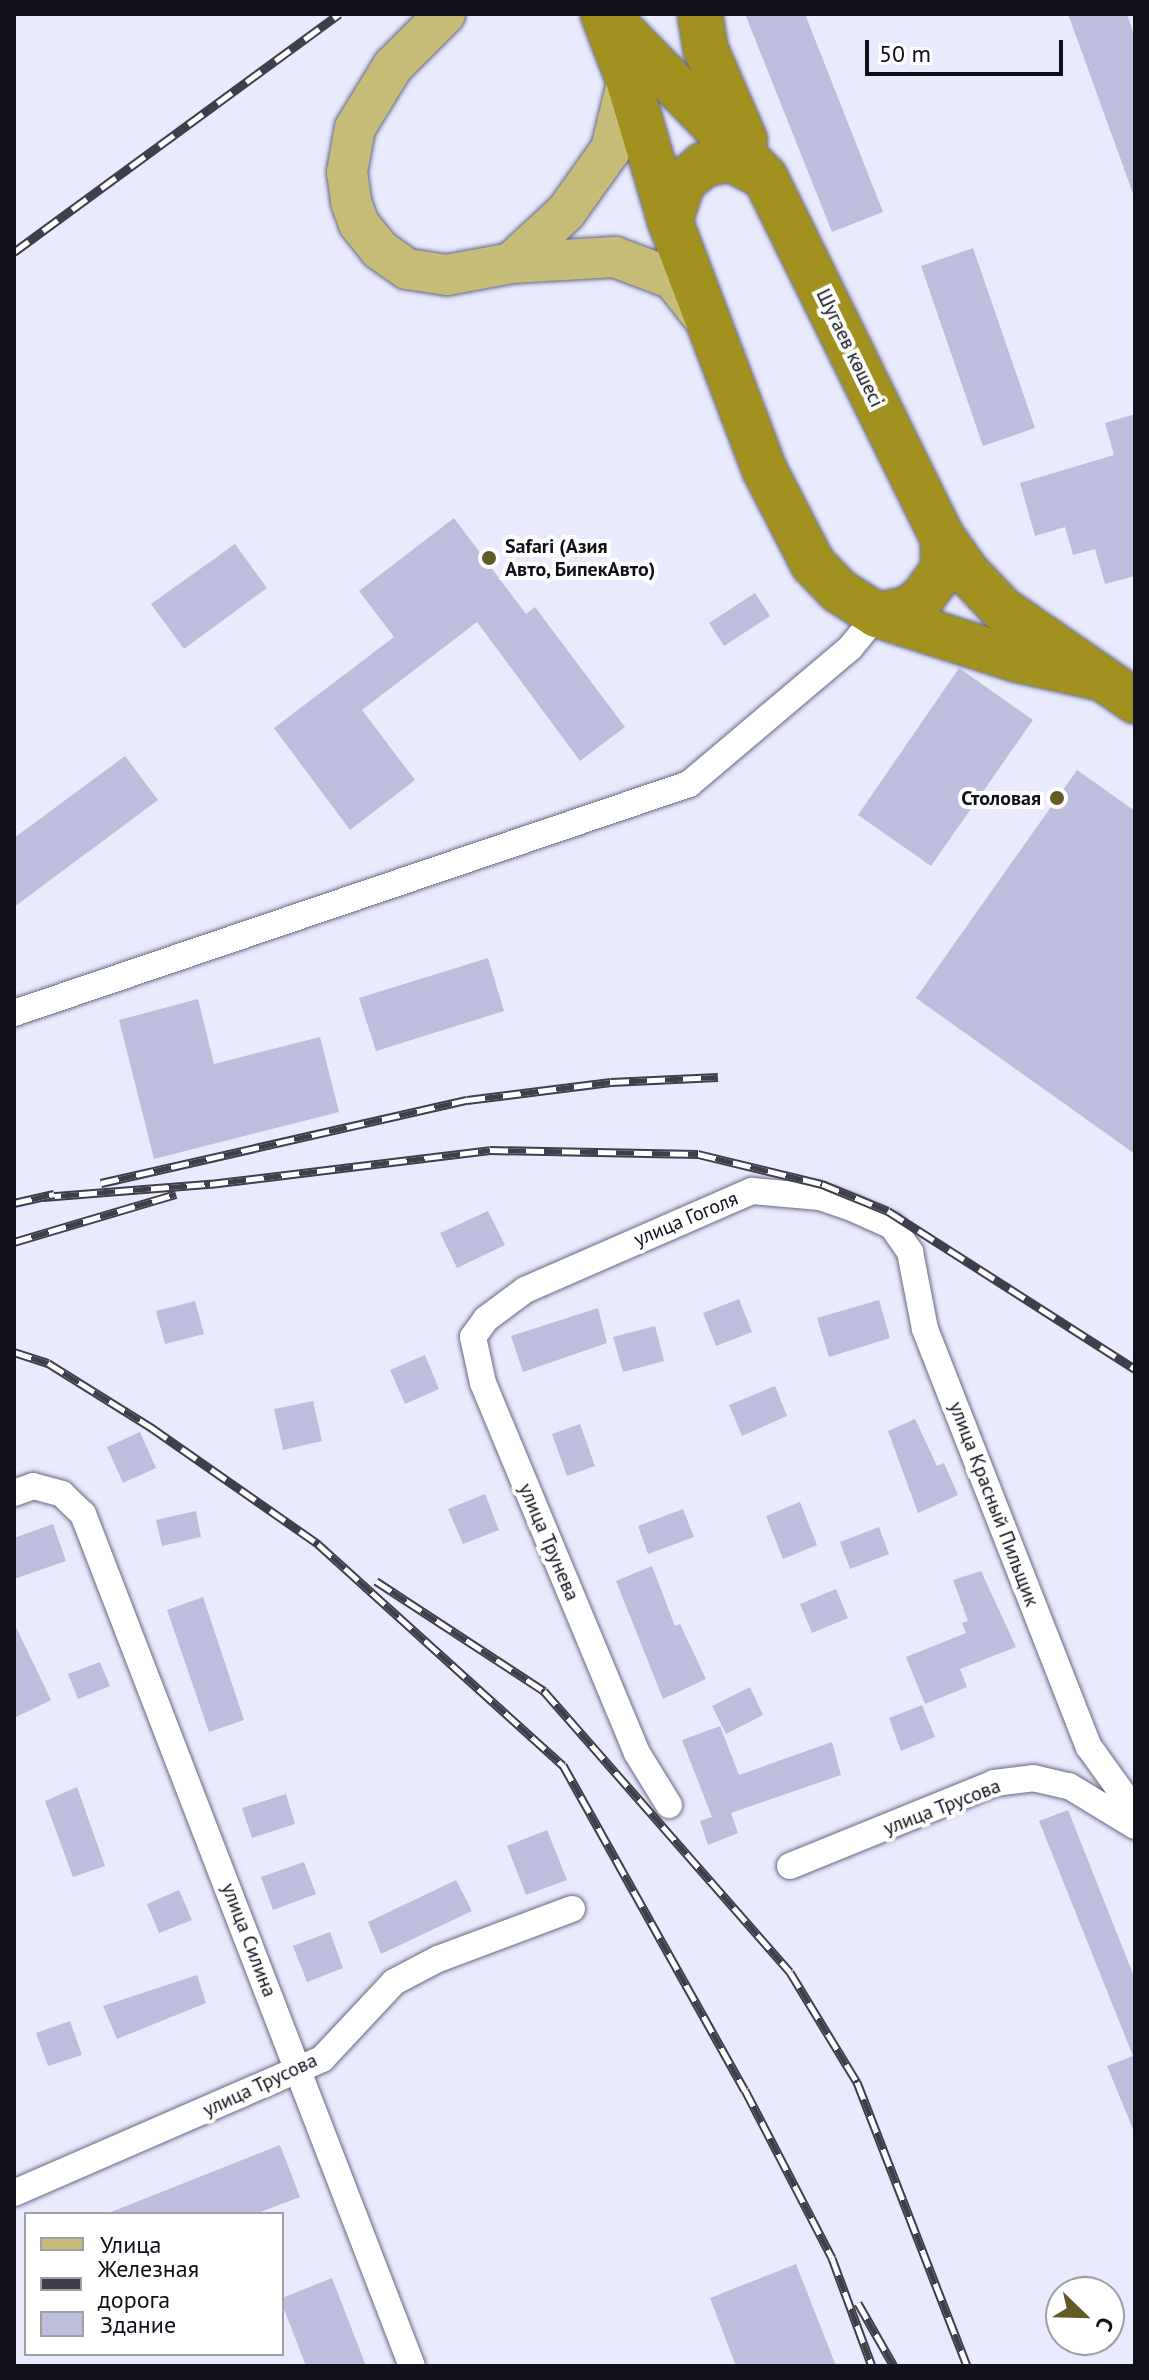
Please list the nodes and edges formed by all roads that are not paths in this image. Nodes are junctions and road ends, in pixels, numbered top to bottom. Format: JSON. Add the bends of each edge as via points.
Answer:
{"nodes":[{"id":1,"x":445,"y":14,"type":"edge"},
{"id":2,"x":604,"y":14,"type":"edge"},
{"id":3,"x":700,"y":14,"type":"edge"},
{"id":4,"x":628,"y":79,"type":"junction"},
{"id":5,"x":765,"y":177,"type":"junction"},
{"id":6,"x":670,"y":221,"type":"junction"},
{"id":7,"x":511,"y":263,"type":"junction"},
{"id":8,"x":712,"y":329,"type":"junction"},
{"id":9,"x":943,"y":538,"type":"junction"},
{"id":10,"x":877,"y":615,"type":"junction"},
{"id":11,"x":1095,"y":677,"type":"junction"},
{"id":12,"x":1135,"y":701,"type":"edge"},
{"id":13,"x":14,"y":1013,"type":"edge"},
{"id":14,"x":854,"y":1209,"type":"joint"},
{"id":15,"x":525,"y":1290,"type":"joint"},
{"id":16,"x":14,"y":1493,"type":"edge"},
{"id":17,"x":669,"y":1805,"type":"dead end"},
{"id":18,"x":1135,"y":1811,"type":"edge"},
{"id":19,"x":1135,"y":1826,"type":"edge"},
{"id":20,"x":790,"y":1866,"type":"dead end"},
{"id":21,"x":572,"y":1909,"type":"dead end"},
{"id":22,"x":300,"y":2070,"type":"junction"},
{"id":23,"x":14,"y":2193,"type":"edge"},
{"id":24,"x":412,"y":2366,"type":"edge"}],
"edges":[{"from":1,"to":7,"type":"main road","via":[[393,66],[355,128],[347,172],[351,202],[373,241],[407,269],[447,275]]},
{"from":2,"to":4,"type":"highway","name":"Шугаев көшесі"},
{"from":2,"to":5,"type":"highway","name":"Шугаев көшесі"},
{"from":3,"to":5,"type":"highway","via":[[706,50],[730,111]]},
{"from":4,"to":6,"type":"highway","name":"Шугаев көшесі"},
{"from":4,"to":7,"type":"main road","via":[[611,149],[566,212]]},
{"from":5,"to":6,"type":"highway","via":[[730,159],[703,165],[683,182]]},
{"from":5,"to":9,"type":"highway","name":"Шугаев көшесі"},
{"from":6,"to":8,"type":"highway","name":"Шугаев көшесі"},
{"from":7,"to":8,"type":"main road","via":[[615,257],[673,279]]},
{"from":8,"to":10,"type":"highway","name":"Шугаев көшесі","via":[[764,469],[813,564],[839,591]]},
{"from":9,"to":10,"type":"highway","via":[[943,569],[923,597],[908,609]]},
{"from":9,"to":11,"type":"highway","name":"Шугаев көшесі","via":[[1002,609]]},
{"from":10,"to":11,"type":"highway","name":"Шугаев көшесі","via":[[1018,660]]},
{"from":10,"to":13,"type":"street","via":[[850,648],[689,784]]},
{"from":11,"to":12,"type":"highway","name":"Шугаев көшесі"},
{"from":14,"to":15,"type":"street","name":"улица Гоголя","via":[[820,1197],[752,1191]]},
{"from":14,"to":18,"type":"street","name":"улица Красный Пильщик","via":[[892,1226],[910,1252],[925,1329],[1089,1747]]},
{"from":15,"to":17,"type":"street","name":"улица Трунева","via":[[486,1319],[473,1337],[474,1353],[637,1753]]},
{"from":16,"to":22,"type":"street","name":"улица Силина","via":[[33,1486],[62,1494],[83,1514]]},
{"from":19,"to":20,"type":"street","name":"улица Трусова","via":[[1069,1786],[1033,1778],[994,1783]]},
{"from":21,"to":22,"type":"street","name":"улица Трусова","via":[[438,1959],[394,1982],[322,2059]]},
{"from":22,"to":23,"type":"street","name":"улица Трусова"},
{"from":22,"to":24,"type":"street","name":"улица Силина"}]}
